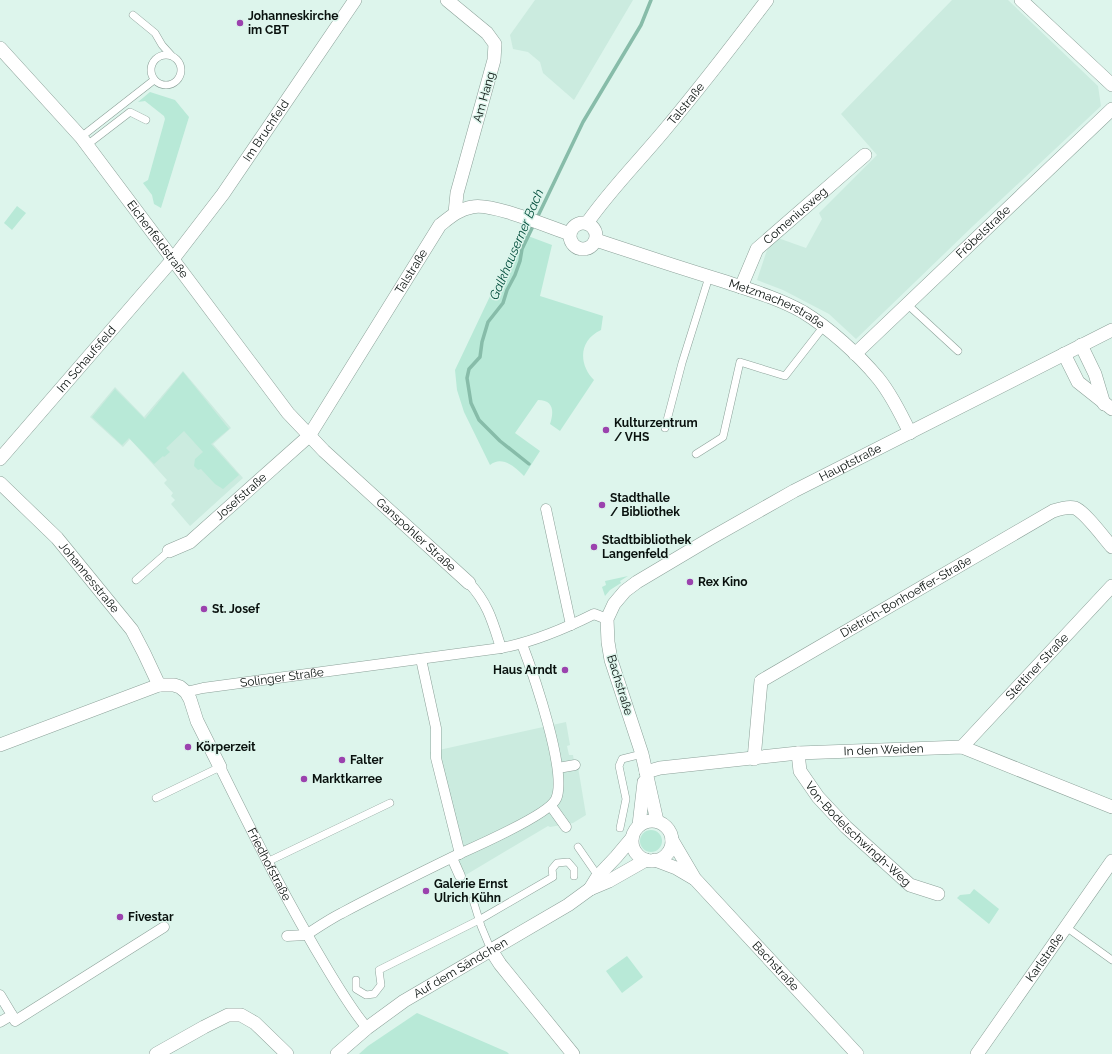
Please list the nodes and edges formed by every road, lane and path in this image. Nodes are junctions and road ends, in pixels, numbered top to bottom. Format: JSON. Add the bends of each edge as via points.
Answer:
{"nodes":[{"id":1,"x":355,"y":0,"type":"edge"},
{"id":2,"x":447,"y":0,"type":"edge"},
{"id":3,"x":766,"y":0,"type":"edge"},
{"id":4,"x":1025,"y":2,"type":"edge"},
{"id":5,"x":133,"y":15,"type":"dead end"},
{"id":6,"x":0,"y":48,"type":"edge"},
{"id":7,"x":171,"y":55,"type":"junction"},
{"id":8,"x":154,"y":80,"type":"junction"},
{"id":9,"x":1112,"y":85,"type":"edge"},
{"id":10,"x":1112,"y":110,"type":"edge"},
{"id":11,"x":146,"y":120,"type":"dead end"},
{"id":12,"x":84,"y":141,"type":"junction"},
{"id":13,"x":865,"y":155,"type":"dead end"},
{"id":14,"x":455,"y":213,"type":"junction"},
{"id":15,"x":587,"y":223,"type":"junction"},
{"id":16,"x":570,"y":234,"type":"junction"},
{"id":17,"x":596,"y":240,"type":"junction"},
{"id":18,"x":173,"y":259,"type":"junction"},
{"id":19,"x":709,"y":277,"type":"junction"},
{"id":20,"x":741,"y":287,"type":"junction"},
{"id":21,"x":908,"y":305,"type":"junction"},
{"id":22,"x":824,"y":326,"type":"junction"},
{"id":23,"x":1112,"y":330,"type":"edge"},
{"id":24,"x":1081,"y":345,"type":"junction"},
{"id":25,"x":958,"y":350,"type":"dead end"},
{"id":26,"x":855,"y":354,"type":"junction"},
{"id":27,"x":1064,"y":354,"type":"junction"},
{"id":28,"x":1108,"y":406,"type":"edge"},
{"id":29,"x":664,"y":428,"type":"dead end"},
{"id":30,"x":910,"y":433,"type":"junction"},
{"id":31,"x":309,"y":436,"type":"junction"},
{"id":32,"x":696,"y":454,"type":"dead end"},
{"id":33,"x":0,"y":459,"type":"edge"},
{"id":34,"x":0,"y":483,"type":"edge"},
{"id":35,"x":546,"y":509,"type":"dead end"},
{"id":36,"x":1112,"y":547,"type":"edge"},
{"id":37,"x":169,"y":551,"type":"joint"},
{"id":38,"x":136,"y":580,"type":"dead end"},
{"id":39,"x":469,"y":583,"type":"joint"},
{"id":40,"x":1112,"y":586,"type":"edge"},
{"id":41,"x":607,"y":619,"type":"junction"},
{"id":42,"x":571,"y":625,"type":"junction"},
{"id":43,"x":522,"y":644,"type":"junction"},
{"id":44,"x":501,"y":648,"type":"junction"},
{"id":45,"x":421,"y":659,"type":"junction"},
{"id":46,"x":159,"y":685,"type":"junction"},
{"id":47,"x":186,"y":692,"type":"junction"},
{"id":48,"x":0,"y":745,"type":"edge"},
{"id":49,"x":962,"y":747,"type":"junction"},
{"id":50,"x":798,"y":753,"type":"junction"},
{"id":51,"x":642,"y":754,"type":"junction"},
{"id":52,"x":754,"y":759,"type":"junction"},
{"id":53,"x":575,"y":765,"type":"dead end"},
{"id":54,"x":220,"y":767,"type":"junction"},
{"id":55,"x":558,"y":768,"type":"junction"},
{"id":56,"x":646,"y":772,"type":"junction"},
{"id":57,"x":156,"y":798,"type":"dead end"},
{"id":58,"x":390,"y":802,"type":"dead end"},
{"id":59,"x":550,"y":806,"type":"junction"},
{"id":60,"x":1112,"y":807,"type":"edge"},
{"id":61,"x":657,"y":821,"type":"junction"},
{"id":62,"x":639,"y":825,"type":"junction"},
{"id":63,"x":566,"y":827,"type":"dead end"},
{"id":64,"x":620,"y":828,"type":"dead end"},
{"id":65,"x":632,"y":838,"type":"junction"},
{"id":66,"x":672,"y":840,"type":"junction"},
{"id":67,"x":578,"y":847,"type":"dead end"},
{"id":68,"x":456,"y":856,"type":"junction"},
{"id":69,"x":650,"y":860,"type":"junction"},
{"id":70,"x":1112,"y":861,"type":"edge"},
{"id":71,"x":267,"y":862,"type":"junction"},
{"id":72,"x":460,"y":876,"type":"dead end"},
{"id":73,"x":574,"y":876,"type":"dead end"},
{"id":74,"x":598,"y":876,"type":"junction"},
{"id":75,"x":695,"y":878,"type":"junction"},
{"id":76,"x":590,"y":889,"type":"junction"},
{"id":77,"x":938,"y":894,"type":"dead end"},
{"id":78,"x":473,"y":900,"type":"dead end"},
{"id":79,"x":479,"y":920,"type":"junction"},
{"id":80,"x":164,"y":927,"type":"dead end"},
{"id":81,"x":1066,"y":927,"type":"junction"},
{"id":82,"x":306,"y":935,"type":"junction"},
{"id":83,"x":287,"y":936,"type":"dead end"},
{"id":84,"x":491,"y":950,"type":"junction"},
{"id":85,"x":1112,"y":960,"type":"edge"},
{"id":86,"x":356,"y":980,"type":"dead end"},
{"id":87,"x":0,"y":995,"type":"edge"},
{"id":88,"x":12,"y":1015,"type":"junction"},
{"id":89,"x":0,"y":1022,"type":"edge"},
{"id":90,"x":366,"y":1028,"type":"junction"},
{"id":91,"x":156,"y":1054,"type":"edge"},
{"id":92,"x":287,"y":1054,"type":"edge"},
{"id":93,"x":337,"y":1054,"type":"edge"},
{"id":94,"x":573,"y":1054,"type":"edge"},
{"id":95,"x":857,"y":1054,"type":"edge"},
{"id":96,"x":977,"y":1054,"type":"edge"}],
"edges":[{"from":1,"to":18,"type":"street","name":"Im Bruchfeld","via":[[223,194]]},
{"from":2,"to":14,"type":"street","name":"Am Hang","via":[[487,33],[495,44],[494,60],[457,193]]},
{"from":3,"to":15,"type":"street","name":"Talstraße","via":[[727,53],[663,132],[603,200]]},
{"from":4,"to":9,"type":"street"},
{"from":5,"to":7,"type":"lane","via":[[155,33]]},
{"from":6,"to":12,"type":"street","name":"Eichenfeldstraße"},
{"from":7,"to":8,"type":"lane","via":[[155,58],[150,69]]},
{"from":7,"to":8,"type":"lane","via":[[181,65],[180,78],[171,85]]},
{"from":8,"to":12,"type":"lane"},
{"from":10,"to":21,"type":"street","name":"Fröbelstraße"},
{"from":11,"to":12,"type":"lane","via":[[130,112]]},
{"from":12,"to":18,"type":"street","name":"Eichenfeldstraße"},
{"from":13,"to":20,"type":"street","name":"Comeniusweg","via":[[757,249]]},
{"from":14,"to":16,"type":"street","name":"Talstraße","via":[[472,206],[491,208]]},
{"from":14,"to":31,"type":"street","name":"Talstraße","via":[[440,225]]},
{"from":15,"to":16,"type":"street","via":[[577,224]]},
{"from":15,"to":17,"type":"street","via":[[593,226]]},
{"from":16,"to":17,"type":"street","via":[[573,244],[583,249],[590,247]]},
{"from":17,"to":19,"type":"street","name":"Metzmacherstraße"},
{"from":18,"to":31,"type":"street","name":"Eichenfeldstraße","via":[[288,413]]},
{"from":18,"to":33,"type":"street","name":"Im Schaufsfeld"},
{"from":19,"to":20,"type":"street","name":"Metzmacherstraße"},
{"from":19,"to":29,"type":"lane"},
{"from":20,"to":22,"type":"street","name":"Metzmacherstraße","via":[[780,301]]},
{"from":21,"to":25,"type":"lane"},
{"from":21,"to":26,"type":"street","name":"Fröbelstraße"},
{"from":22,"to":26,"type":"street","name":"Metzmacherstraße"},
{"from":22,"to":32,"type":"lane","via":[[785,376],[740,362],[723,437]]},
{"from":23,"to":24,"type":"street","name":"Hauptstraße"},
{"from":24,"to":27,"type":"street","name":"Hauptstraße"},
{"from":24,"to":28,"type":"street"},
{"from":26,"to":30,"type":"street","name":"Metzmacherstraße","via":[[878,378],[896,404]]},
{"from":27,"to":28,"type":"street","via":[[1078,382]]},
{"from":27,"to":30,"type":"street","name":"Hauptstraße"},
{"from":30,"to":41,"type":"street","name":"Hauptstraße","via":[[794,491],[637,582],[621,595]]},
{"from":31,"to":37,"type":"street","name":"Josefstraße","via":[[190,542]]},
{"from":31,"to":39,"type":"street","name":"Ganspohler Straße"},
{"from":34,"to":46,"type":"street","name":"Johannesstraße","via":[[56,538],[132,630]]},
{"from":35,"to":42,"type":"street"},
{"from":36,"to":52,"type":"street","name":"Dietrich-Bonhoeffer-Straße","via":[[1081,512],[1074,508],[1053,511],[761,681]]},
{"from":37,"to":38,"type":"lane"},
{"from":39,"to":44,"type":"street","name":"Ganspohler Straße","via":[[486,605]]},
{"from":40,"to":49,"type":"street","name":"Stettiner Straße"},
{"from":41,"to":42,"type":"street","name":"Solinger Straße","via":[[594,614]]},
{"from":41,"to":51,"type":"street","name":"Bachstraße","via":[[611,660]]},
{"from":42,"to":43,"type":"street","name":"Solinger Straße"},
{"from":43,"to":44,"type":"street","name":"Solinger Straße"},
{"from":43,"to":55,"type":"street","via":[[540,693]]},
{"from":44,"to":45,"type":"street","name":"Solinger Straße"},
{"from":45,"to":47,"type":"street","name":"Solinger Straße"},
{"from":45,"to":68,"type":"street","via":[[436,728],[436,758]]},
{"from":46,"to":47,"type":"street","via":[[174,685]]},
{"from":46,"to":48,"type":"street"},
{"from":47,"to":54,"type":"street","name":"Friedhofstraße"},
{"from":49,"to":50,"type":"street","name":"In den Weiden"},
{"from":49,"to":60,"type":"street","name":"In den Weiden"},
{"from":50,"to":52,"type":"street","name":"In den Weiden"},
{"from":50,"to":77,"type":"street","name":"Von-Bodelschwingh-Weg","via":[[800,771],[818,797],[846,827],[910,885]]},
{"from":51,"to":56,"type":"street","name":"Bachstraße"},
{"from":51,"to":64,"type":"lane","via":[[622,759],[619,766],[626,799]]},
{"from":52,"to":56,"type":"street","name":"In den Weiden","via":[[660,768]]},
{"from":53,"to":55,"type":"street"},
{"from":54,"to":57,"type":"lane"},
{"from":54,"to":71,"type":"street","name":"Friedhofstraße"},
{"from":55,"to":59,"type":"street","via":[[559,787],[556,800]]},
{"from":56,"to":61,"type":"street","name":"Bachstraße"},
{"from":56,"to":62,"type":"street","name":"Bachstraße"},
{"from":58,"to":71,"type":"lane"},
{"from":59,"to":63,"type":"street"},
{"from":59,"to":68,"type":"street","via":[[509,831]]},
{"from":61,"to":62,"type":"street"},
{"from":61,"to":66,"type":"street","via":[[668,829]]},
{"from":62,"to":65,"type":"street"},
{"from":65,"to":69,"type":"street","via":[[632,846],[637,854]]},
{"from":65,"to":74,"type":"street","name":"Auf dem Sändchen"},
{"from":66,"to":69,"type":"street","via":[[666,854]]},
{"from":66,"to":75,"type":"street","name":"Bachstraße"},
{"from":67,"to":74,"type":"lane"},
{"from":68,"to":72,"type":"street"},
{"from":68,"to":82,"type":"street","via":[[341,913]]},
{"from":69,"to":75,"type":"street","name":"Bachstraße","via":[[676,868]]},
{"from":69,"to":76,"type":"street","name":"Auf dem Sändchen"},
{"from":70,"to":81,"type":"street","name":"Karlstraße"},
{"from":71,"to":82,"type":"street","name":"Friedhofstraße"},
{"from":73,"to":79,"type":"lane","via":[[574,869],[568,862],[557,863],[552,869],[553,877]]},
{"from":74,"to":76,"type":"street","name":"Auf dem Sändchen"},
{"from":75,"to":95,"type":"street","name":"Bachstraße"},
{"from":76,"to":84,"type":"street","name":"Auf dem Sändchen","via":[[568,905]]},
{"from":78,"to":79,"type":"lane"},
{"from":79,"to":84,"type":"lane"},
{"from":79,"to":86,"type":"lane","via":[[379,970],[381,985],[374,994],[366,995],[356,990]]},
{"from":80,"to":88,"type":"street","via":[[15,1021]]},
{"from":81,"to":85,"type":"lane"},
{"from":81,"to":96,"type":"street","name":"Karlstraße"},
{"from":82,"to":83,"type":"street"},
{"from":82,"to":90,"type":"street","name":"Friedhofstraße"},
{"from":84,"to":90,"type":"street","name":"Auf dem Sändchen","via":[[404,1001]]},
{"from":84,"to":94,"type":"street"},
{"from":87,"to":88,"type":"street"},
{"from":88,"to":89,"type":"street"},
{"from":90,"to":93,"type":"street","name":"Auf dem Sändchen"},
{"from":91,"to":92,"type":"street","via":[[204,1027],[233,1015],[255,1023]]}]}
